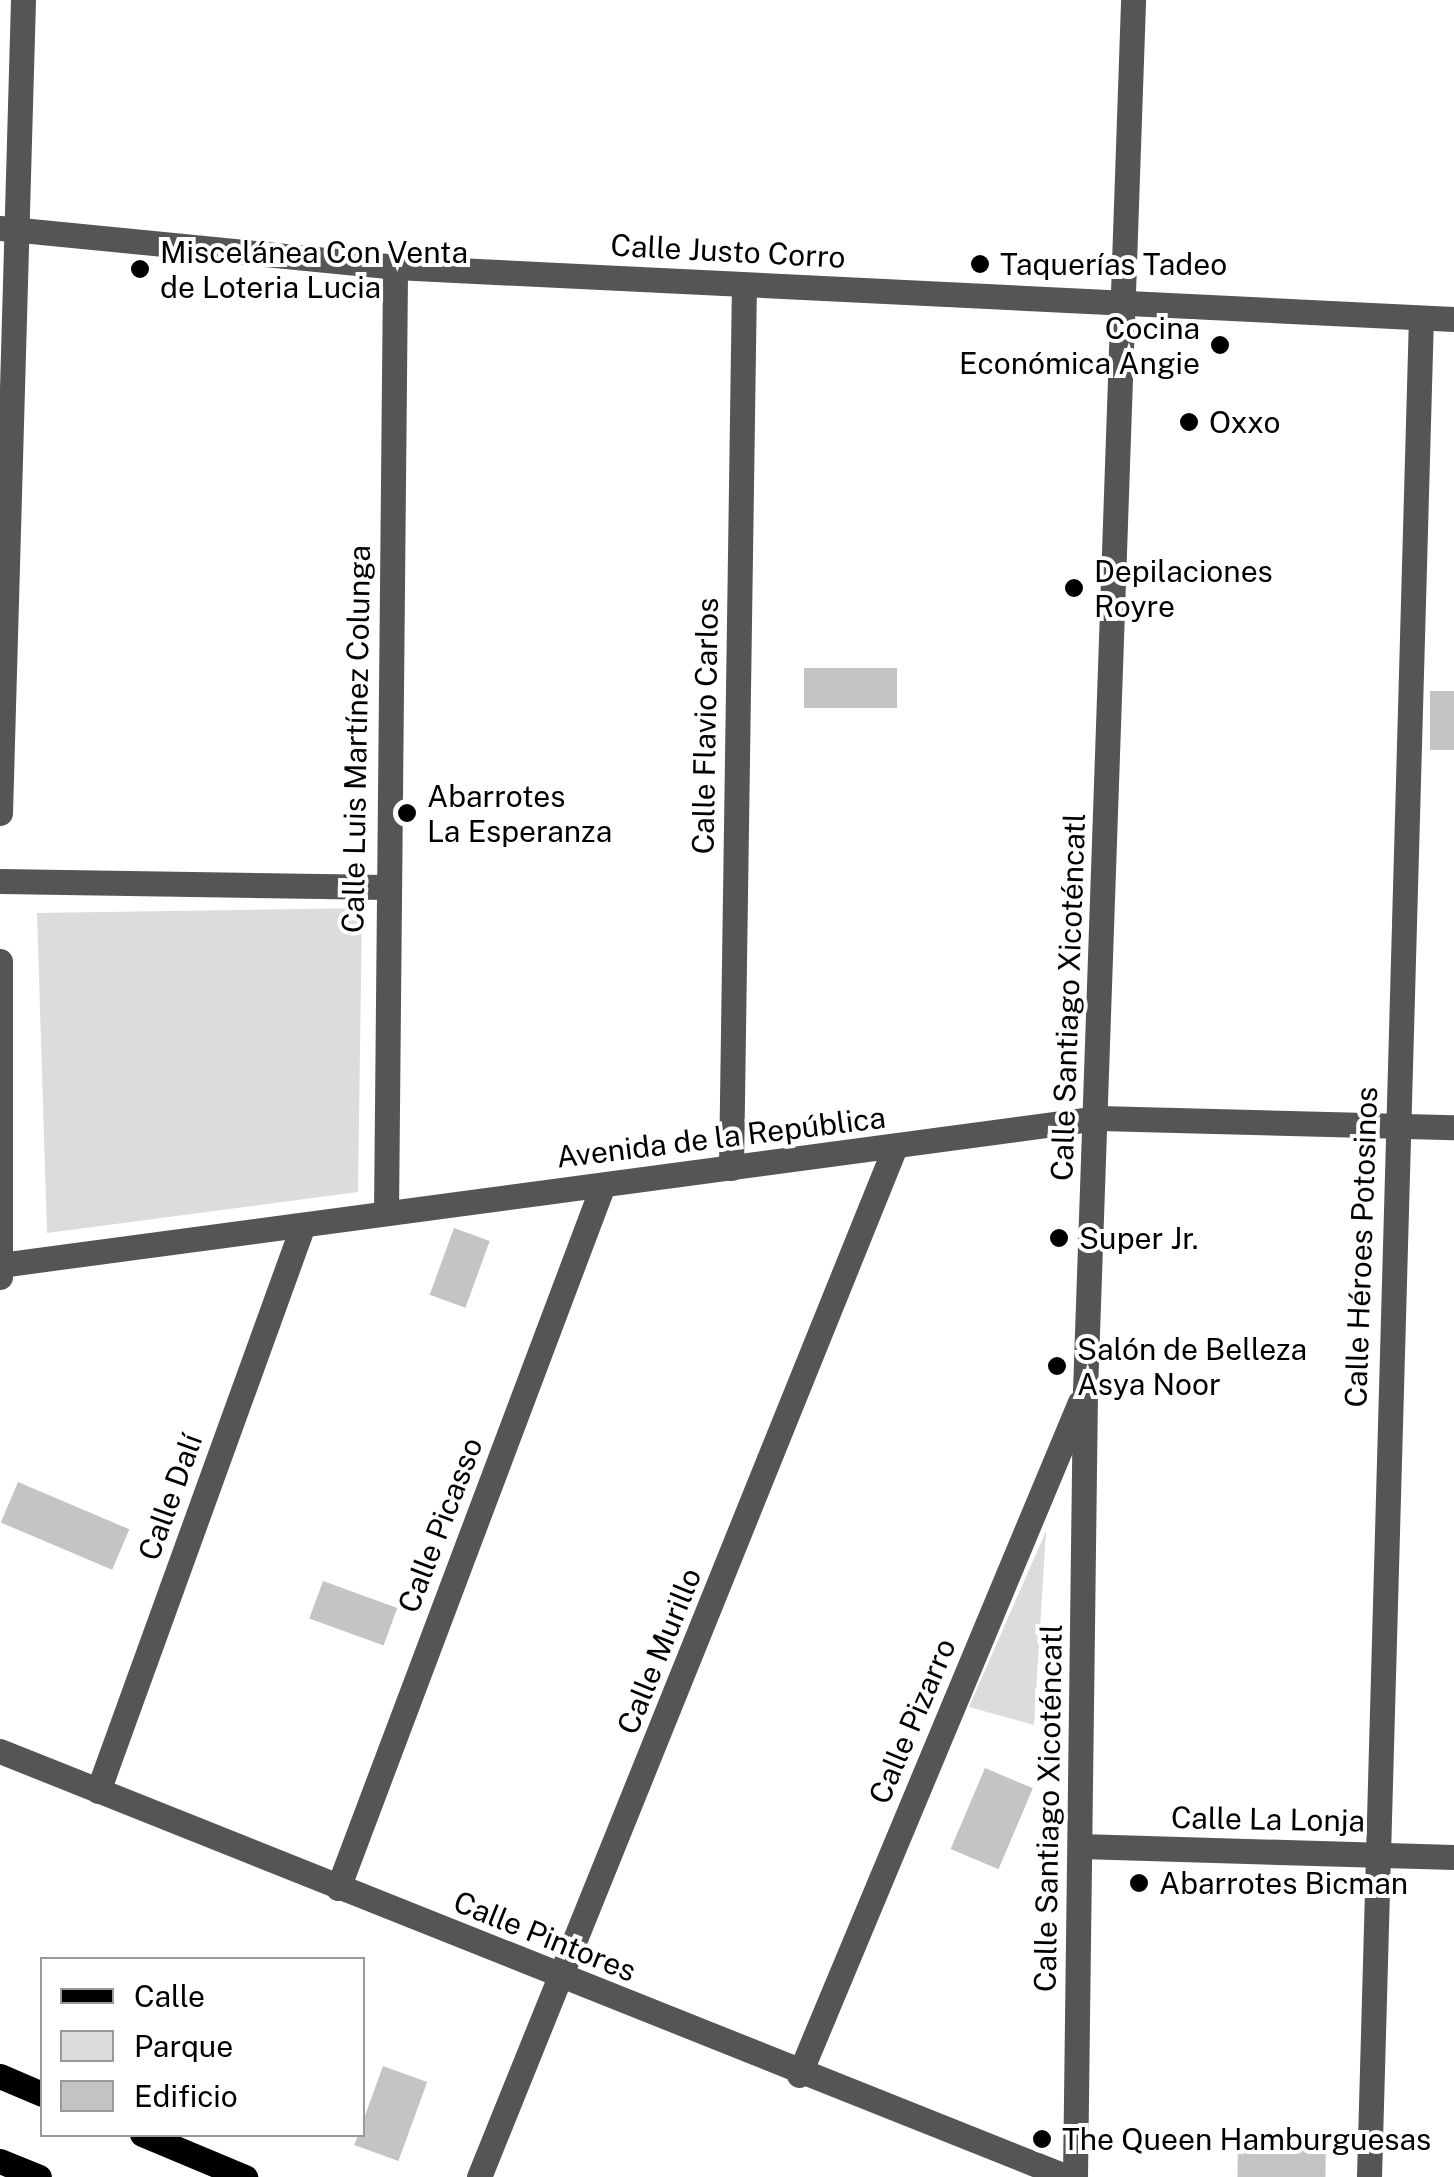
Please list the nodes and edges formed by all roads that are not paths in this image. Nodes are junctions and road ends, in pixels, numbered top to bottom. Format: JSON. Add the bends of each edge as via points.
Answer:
{"nodes":[{"id":1,"x":23,"y":0,"type":"edge"},
{"id":2,"x":1133,"y":0,"type":"edge"},
{"id":3,"x":5,"y":228,"type":"edge"},
{"id":4,"x":394,"y":267,"type":"junction"},
{"id":5,"x":744,"y":285,"type":"junction"},
{"id":6,"x":1119,"y":302,"type":"junction"},
{"id":7,"x":1421,"y":319,"type":"junction"},
{"id":8,"x":1454,"y":319,"type":"edge"},
{"id":9,"x":0,"y":812,"type":"edge"},
{"id":10,"x":0,"y":881,"type":"edge"},
{"id":11,"x":386,"y":887,"type":"junction"},
{"id":12,"x":0,"y":962,"type":"edge"},
{"id":13,"x":1099,"y":1118,"type":"junction"},
{"id":14,"x":1398,"y":1127,"type":"junction"},
{"id":15,"x":1454,"y":1127,"type":"edge"},
{"id":16,"x":895,"y":1147,"type":"junction"},
{"id":17,"x":731,"y":1168,"type":"junction"},
{"id":18,"x":603,"y":1185,"type":"junction"},
{"id":19,"x":386,"y":1212,"type":"junction"},
{"id":20,"x":302,"y":1225,"type":"junction"},
{"id":21,"x":1,"y":1269,"type":"edge"},
{"id":22,"x":1085,"y":1391,"type":"junction"},
{"id":23,"x":0,"y":1751,"type":"edge"},
{"id":24,"x":98,"y":1792,"type":"junction"},
{"id":25,"x":1080,"y":1846,"type":"junction"},
{"id":26,"x":1372,"y":1854,"type":"junction"},
{"id":27,"x":1454,"y":1856,"type":"edge"},
{"id":28,"x":338,"y":1888,"type":"junction"},
{"id":29,"x":563,"y":1978,"type":"junction"},
{"id":30,"x":798,"y":2075,"type":"junction"},
{"id":31,"x":1,"y":2080,"type":"edge"},
{"id":32,"x":40,"y":2093,"type":"edge"},
{"id":33,"x":149,"y":2137,"type":"edge"},
{"id":34,"x":0,"y":2161,"type":"edge"},
{"id":35,"x":40,"y":2177,"type":"edge"},
{"id":36,"x":245,"y":2177,"type":"edge"},
{"id":37,"x":479,"y":2177,"type":"edge"},
{"id":38,"x":1066,"y":2177,"type":"edge"},
{"id":39,"x":1075,"y":2177,"type":"edge"},
{"id":40,"x":1370,"y":2177,"type":"edge"}],
"edges":[{"from":1,"to":3,"type":"street"},
{"from":2,"to":6,"type":"street","name":"Calle Santiago Xicoténcatl"},
{"from":3,"to":4,"type":"street","name":"Calle Justo Corro"},
{"from":3,"to":9,"type":"street"},
{"from":4,"to":5,"type":"street","name":"Calle Justo Corro"},
{"from":4,"to":11,"type":"street","name":"Calle Luis Martínez Colunga"},
{"from":5,"to":6,"type":"street","name":"Calle Justo Corro"},
{"from":5,"to":17,"type":"street","name":"Calle Flavio Carlos"},
{"from":6,"to":7,"type":"street","name":"Calle Justo Corro"},
{"from":6,"to":13,"type":"street","name":"Calle Santiago Xicoténcatl"},
{"from":7,"to":8,"type":"street","name":"Calle Justo Corro"},
{"from":7,"to":14,"type":"street","name":"Calle Héroes Potosinos"},
{"from":10,"to":11,"type":"street"},
{"from":11,"to":19,"type":"street","name":"Calle Luis Martínez Colunga"},
{"from":12,"to":21,"type":"street"},
{"from":13,"to":14,"type":"street","name":"Avenida de la República"},
{"from":13,"to":16,"type":"street","name":"Avenida de la República"},
{"from":13,"to":22,"type":"street","name":"Calle Santiago Xicoténcatl"},
{"from":14,"to":15,"type":"street","name":"Avenida de la República"},
{"from":14,"to":26,"type":"street","name":"Calle Héroes Potosinos"},
{"from":16,"to":17,"type":"street","name":"Avenida de la República"},
{"from":16,"to":29,"type":"street","name":"Calle Murillo"},
{"from":17,"to":18,"type":"street","name":"Avenida de la República"},
{"from":18,"to":19,"type":"street","name":"Avenida de la República"},
{"from":18,"to":28,"type":"street","name":"Calle Picasso"},
{"from":19,"to":20,"type":"street","name":"Avenida de la República"},
{"from":20,"to":21,"type":"street","name":"Avenida de la República"},
{"from":20,"to":24,"type":"street","name":"Calle Dalí"},
{"from":22,"to":25,"type":"street","name":"Calle Santiago Xicoténcatl"},
{"from":22,"to":30,"type":"street","name":"Calle Pizarro"},
{"from":23,"to":24,"type":"street","name":"Calle Pintores"},
{"from":24,"to":28,"type":"street","name":"Calle Pintores"},
{"from":25,"to":26,"type":"street","name":"Calle La Lonja"},
{"from":25,"to":39,"type":"street","name":"Calle Santiago Xicoténcatl"},
{"from":26,"to":27,"type":"street","name":"Calle La Lonja"},
{"from":26,"to":40,"type":"street","name":"Calle Héroes Potosinos"},
{"from":28,"to":29,"type":"street","name":"Calle Pintores"},
{"from":29,"to":30,"type":"street","name":"Calle Pintores"},
{"from":29,"to":37,"type":"street","name":"Calle Murillo"},
{"from":30,"to":38,"type":"street","name":"Calle Pintores"},
{"from":31,"to":32,"type":"main road"},
{"from":33,"to":36,"type":"main road"},
{"from":34,"to":35,"type":"main road"}]}
